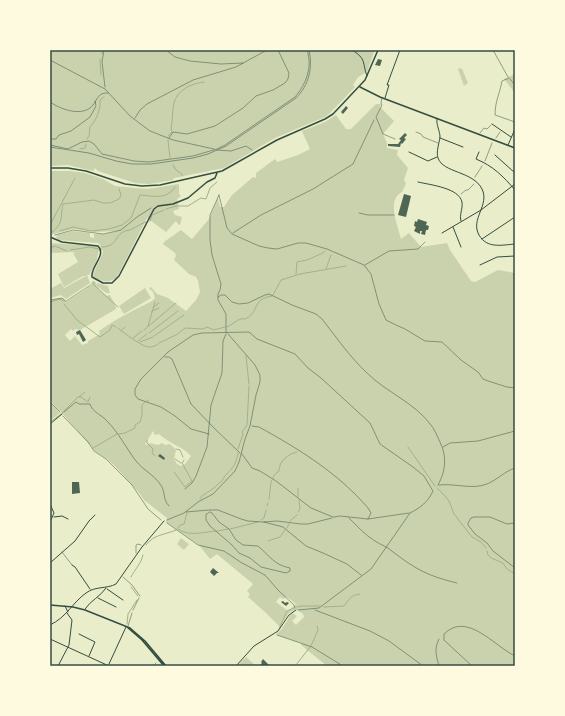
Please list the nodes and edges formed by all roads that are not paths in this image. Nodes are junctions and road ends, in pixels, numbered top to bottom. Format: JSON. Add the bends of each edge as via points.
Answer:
{"nodes":[{"id":1,"x":352,"y":50,"type":"edge"},
{"id":2,"x":378,"y":50,"type":"edge"},
{"id":3,"x":400,"y":50,"type":"edge"},
{"id":4,"x":368,"y":76,"type":"junction"},
{"id":5,"x":360,"y":86,"type":"junction"},
{"id":6,"x":384,"y":98,"type":"junction"},
{"id":7,"x":438,"y":119,"type":"junction"},
{"id":8,"x":492,"y":124,"type":"joint"},
{"id":9,"x":515,"y":129,"type":"edge"},
{"id":10,"x":416,"y":132,"type":"dead end"},
{"id":11,"x":480,"y":134,"type":"junction"},
{"id":12,"x":440,"y":137,"type":"junction"},
{"id":13,"x":511,"y":137,"type":"junction"},
{"id":14,"x":395,"y":139,"type":"dead end"},
{"id":15,"x":439,"y":144,"type":"junction"},
{"id":16,"x":508,"y":145,"type":"junction"},
{"id":17,"x":463,"y":147,"type":"dead end"},
{"id":18,"x":515,"y":148,"type":"edge"},
{"id":19,"x":409,"y":152,"type":"dead end"},
{"id":20,"x":479,"y":152,"type":"dead end"},
{"id":21,"x":495,"y":155,"type":"dead end"},
{"id":22,"x":437,"y":157,"type":"junction"},
{"id":23,"x":50,"y":168,"type":"edge"},
{"id":24,"x":217,"y":173,"type":"junction"},
{"id":25,"x":515,"y":173,"type":"edge"},
{"id":26,"x":418,"y":182,"type":"dead end"},
{"id":27,"x":515,"y":184,"type":"edge"},
{"id":28,"x":512,"y":186,"type":"junction"},
{"id":29,"x":515,"y":190,"type":"edge"},
{"id":30,"x":481,"y":210,"type":"junction"},
{"id":31,"x":515,"y":217,"type":"edge"},
{"id":32,"x":461,"y":222,"type":"junction"},
{"id":33,"x":453,"y":227,"type":"junction"},
{"id":34,"x":442,"y":233,"type":"dead end"},
{"id":35,"x":50,"y":237,"type":"edge"},
{"id":36,"x":482,"y":239,"type":"junction"},
{"id":37,"x":515,"y":244,"type":"edge"},
{"id":38,"x":461,"y":247,"type":"dead end"},
{"id":39,"x":515,"y":256,"type":"edge"},
{"id":40,"x":480,"y":265,"type":"dead end"},
{"id":41,"x":62,"y":414,"type":"road end"},
{"id":42,"x":50,"y":424,"type":"edge"},
{"id":43,"x":50,"y":504,"type":"edge"},
{"id":44,"x":95,"y":515,"type":"dead end"},
{"id":45,"x":53,"y":516,"type":"junction"},
{"id":46,"x":68,"y":519,"type":"dead end"},
{"id":47,"x":164,"y":521,"type":"road end"},
{"id":48,"x":50,"y":522,"type":"edge"},
{"id":49,"x":142,"y":547,"type":"junction"},
{"id":50,"x":62,"y":552,"type":"junction"},
{"id":51,"x":137,"y":554,"type":"junction"},
{"id":52,"x":50,"y":563,"type":"edge"},
{"id":53,"x":72,"y":565,"type":"joint"},
{"id":54,"x":123,"y":577,"type":"dead end"},
{"id":55,"x":106,"y":588,"type":"junction"},
{"id":56,"x":90,"y":590,"type":"junction"},
{"id":57,"x":140,"y":596,"type":"road end"},
{"id":58,"x":97,"y":598,"type":"junction"},
{"id":59,"x":123,"y":600,"type":"dead end"},
{"id":60,"x":50,"y":605,"type":"edge"},
{"id":61,"x":65,"y":606,"type":"junction"},
{"id":62,"x":73,"y":607,"type":"junction"},
{"id":63,"x":116,"y":607,"type":"dead end"},
{"id":64,"x":85,"y":610,"type":"junction"},
{"id":65,"x":296,"y":610,"type":"road end"},
{"id":66,"x":67,"y":613,"type":"junction"},
{"id":67,"x":132,"y":613,"type":"road end"},
{"id":68,"x":50,"y":625,"type":"edge"},
{"id":69,"x":127,"y":627,"type":"junction"},
{"id":70,"x":79,"y":634,"type":"dead end"},
{"id":71,"x":50,"y":639,"type":"edge"},
{"id":72,"x":68,"y":647,"type":"junction"},
{"id":73,"x":89,"y":657,"type":"junction"},
{"id":74,"x":58,"y":666,"type":"edge"},
{"id":75,"x":109,"y":666,"type":"edge"},
{"id":76,"x":165,"y":666,"type":"edge"},
{"id":77,"x":236,"y":666,"type":"edge"}],
"edges":[{"from":1,"to":4,"type":"street","via":[[362,58]]},
{"from":2,"to":4,"type":"main road"},
{"from":3,"to":6,"type":"street"},
{"from":4,"to":5,"type":"main road"},
{"from":5,"to":6,"type":"main road"},
{"from":5,"to":24,"type":"main road","via":[[328,118],[277,140]]},
{"from":6,"to":7,"type":"main road"},
{"from":6,"to":14,"type":"lane","via":[[376,116],[383,134]]},
{"from":7,"to":11,"type":"main road"},
{"from":7,"to":12,"type":"street"},
{"from":8,"to":11,"type":"lane","via":[[481,130]]},
{"from":8,"to":13,"type":"street"},
{"from":9,"to":13,"type":"street"},
{"from":10,"to":15,"type":"lane"},
{"from":11,"to":16,"type":"main road"},
{"from":12,"to":15,"type":"street"},
{"from":12,"to":17,"type":"street"},
{"from":13,"to":16,"type":"street"},
{"from":15,"to":22,"type":"street"},
{"from":16,"to":18,"type":"main road"},
{"from":19,"to":22,"type":"street","via":[[428,161]]},
{"from":20,"to":28,"type":"street","via":[[476,159],[494,168]]},
{"from":21,"to":25,"type":"street"},
{"from":22,"to":30,"type":"street","via":[[445,167],[477,182],[484,196]]},
{"from":23,"to":24,"type":"main road","via":[[86,171],[125,184],[142,186],[160,185]]},
{"from":24,"to":35,"type":"main road","via":[[215,178],[190,197],[154,209],[119,276],[112,283],[103,283],[91,276],[101,253],[98,246],[62,242]]},
{"from":26,"to":32,"type":"street","via":[[451,190],[459,196],[462,204]]},
{"from":27,"to":28,"type":"street"},
{"from":28,"to":29,"type":"street"},
{"from":28,"to":30,"type":"street"},
{"from":30,"to":32,"type":"street"},
{"from":30,"to":36,"type":"street","via":[[476,225]]},
{"from":31,"to":36,"type":"street"},
{"from":32,"to":33,"type":"street"},
{"from":33,"to":34,"type":"street"},
{"from":33,"to":38,"type":"street"},
{"from":36,"to":37,"type":"street","via":[[494,245]]},
{"from":39,"to":40,"type":"street","via":[[497,257]]},
{"from":41,"to":42,"type":"street"},
{"from":43,"to":45,"type":"street"},
{"from":44,"to":50,"type":"street","via":[[75,541]]},
{"from":45,"to":46,"type":"street"},
{"from":45,"to":48,"type":"street"},
{"from":47,"to":49,"type":"street"},
{"from":49,"to":51,"type":"street"},
{"from":49,"to":51,"type":"lane","via":[[136,544]]},
{"from":50,"to":52,"type":"street"},
{"from":50,"to":53,"type":"lane"},
{"from":51,"to":55,"type":"street","via":[[116,584]]},
{"from":53,"to":56,"type":"street"},
{"from":54,"to":57,"type":"lane"},
{"from":55,"to":56,"type":"street"},
{"from":55,"to":58,"type":"street"},
{"from":55,"to":59,"type":"street"},
{"from":56,"to":62,"type":"street"},
{"from":58,"to":63,"type":"street"},
{"from":58,"to":64,"type":"street"},
{"from":60,"to":61,"type":"main road"},
{"from":61,"to":62,"type":"main road"},
{"from":61,"to":66,"type":"street"},
{"from":62,"to":64,"type":"main road"},
{"from":62,"to":66,"type":"street"},
{"from":64,"to":69,"type":"main road"},
{"from":65,"to":77,"type":"street","via":[[275,634],[254,646]]},
{"from":66,"to":68,"type":"street"},
{"from":66,"to":72,"type":"street","via":[[72,620]]},
{"from":67,"to":69,"type":"lane"},
{"from":69,"to":75,"type":"street"},
{"from":69,"to":76,"type":"main road","via":[[145,641]]},
{"from":70,"to":73,"type":"street","via":[[95,642]]},
{"from":71,"to":72,"type":"street"},
{"from":72,"to":73,"type":"street"},
{"from":72,"to":74,"type":"street"},
{"from":73,"to":75,"type":"street"}]}
